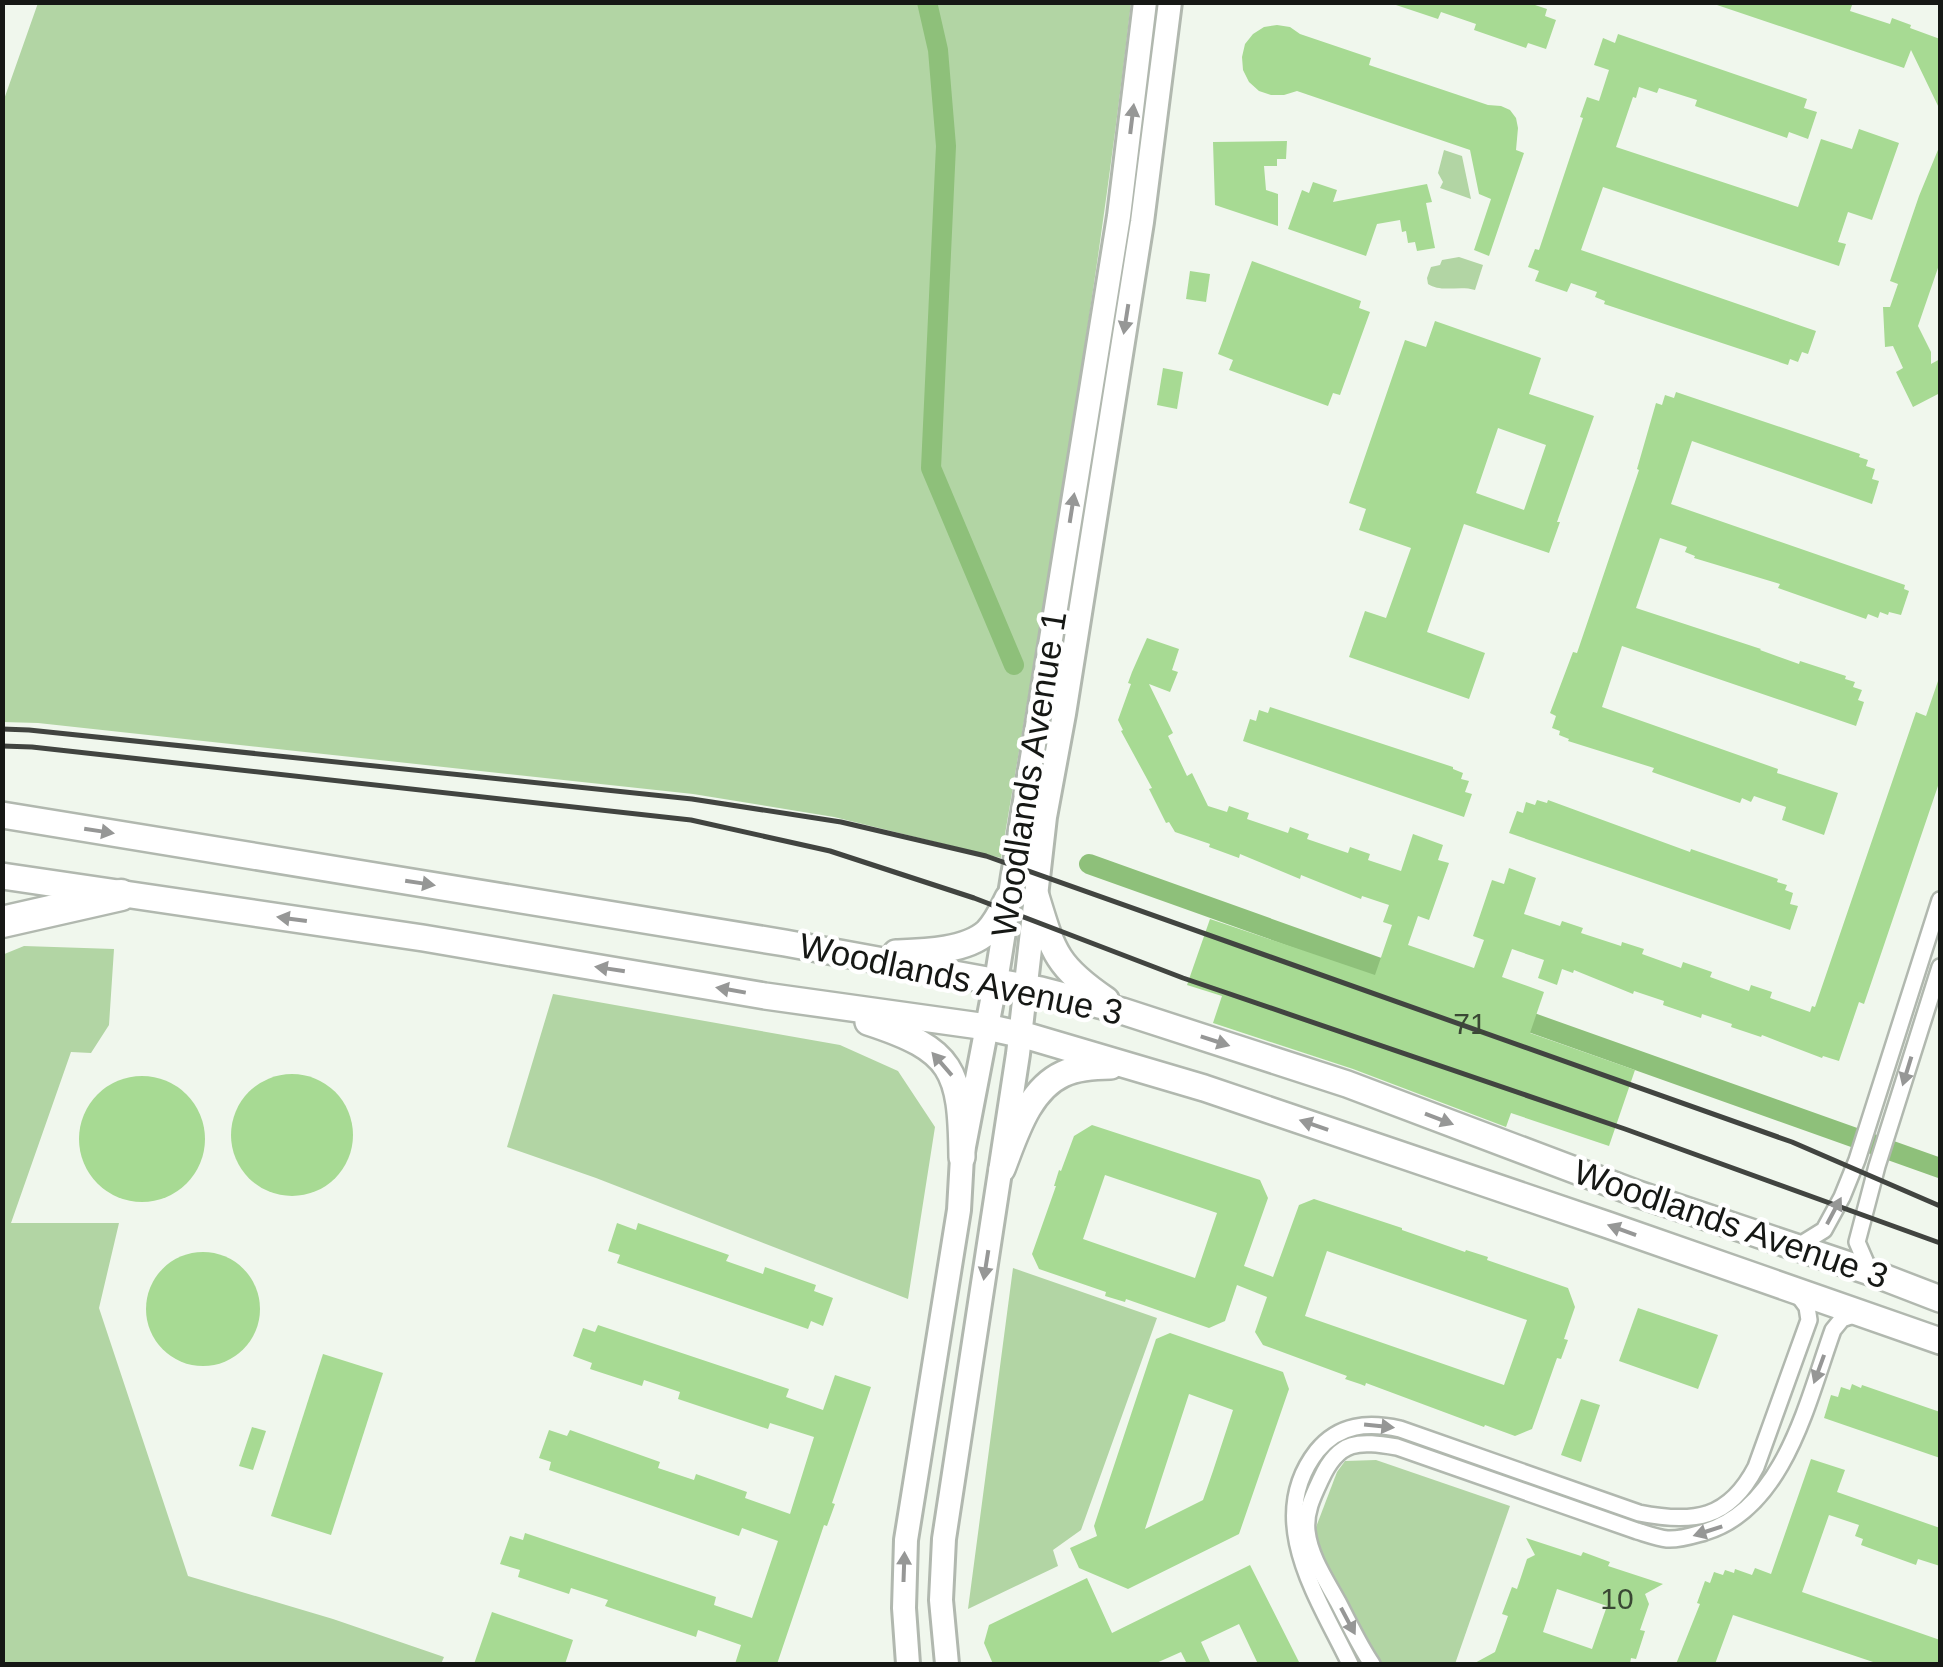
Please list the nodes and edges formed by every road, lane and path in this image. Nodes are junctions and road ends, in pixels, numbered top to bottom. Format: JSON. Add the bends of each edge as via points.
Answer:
{"nodes":[{"id":1,"x":1145,"y":2,"type":"edge"},
{"id":2,"x":1170,"y":2,"type":"edge"},
{"id":3,"x":2,"y":815,"type":"edge"},
{"id":4,"x":2,"y":876,"type":"edge"},
{"id":5,"x":121,"y":895,"type":"junction"},
{"id":6,"x":1036,"y":896,"type":"junction"},
{"id":7,"x":1008,"y":898,"type":"junction"},
{"id":8,"x":1940,"y":900,"type":"edge"},
{"id":9,"x":2,"y":922,"type":"edge"},
{"id":10,"x":831,"y":951,"type":"junction"},
{"id":11,"x":1940,"y":967,"type":"edge"},
{"id":12,"x":996,"y":980,"type":"junction"},
{"id":13,"x":1026,"y":986,"type":"junction"},
{"id":14,"x":796,"y":1000,"type":"junction"},
{"id":15,"x":1122,"y":1011,"type":"junction"},
{"id":16,"x":987,"y":1028,"type":"junction"},
{"id":17,"x":1020,"y":1034,"type":"junction"},
{"id":18,"x":1126,"y":1065,"type":"junction"},
{"id":19,"x":962,"y":1156,"type":"junction"},
{"id":20,"x":1002,"y":1168,"type":"junction"},
{"id":21,"x":1795,"y":1248,"type":"junction"},
{"id":22,"x":1870,"y":1272,"type":"junction"},
{"id":23,"x":1796,"y":1292,"type":"junction"},
{"id":24,"x":1940,"y":1299,"type":"edge"},
{"id":25,"x":1858,"y":1313,"type":"junction"},
{"id":26,"x":1940,"y":1341,"type":"edge"},
{"id":27,"x":908,"y":1664,"type":"edge"},
{"id":28,"x":946,"y":1664,"type":"edge"},
{"id":29,"x":1350,"y":1664,"type":"edge"},
{"id":30,"x":1372,"y":1664,"type":"edge"}],
"edges":[{"from":7,"to":1,"type":"main road","name":"Woodlands Avenue 1","one_way":true,"via":[[1119,216]]},
{"from":2,"to":6,"type":"main road","name":"Woodlands Avenue 1","one_way":true},
{"from":3,"to":10,"type":"main road","name":"Woodlands Avenue 3","one_way":true},
{"from":4,"to":5,"type":"main road","name":"Woodlands Avenue 3"},
{"from":5,"to":9,"type":"highway"},
{"from":14,"to":5,"type":"main road","name":"Woodlands Avenue 3","one_way":true},
{"from":6,"to":13,"type":"main road","name":"Woodlands Avenue 1"},
{"from":6,"to":15,"type":"main road","via":[[1061,962]]},
{"from":7,"to":10,"type":"main road","via":[[996,922],[974,941],[903,953]]},
{"from":7,"to":12,"type":"main road","name":"Woodlands Avenue 1"},
{"from":21,"to":8,"type":"street","one_way":true,"via":[[1824,1230],[1858,1160]]},
{"from":10,"to":12,"type":"main road","name":"Woodlands Avenue 3"},
{"from":11,"to":22,"type":"street","one_way":true,"via":[[1857,1242]]},
{"from":12,"to":13,"type":"main road","name":"Woodlands Avenue 3"},
{"from":12,"to":16,"type":"main road","name":"Woodlands Avenue 1"},
{"from":13,"to":15,"type":"main road","name":"Woodlands Avenue 3"},
{"from":13,"to":17,"type":"main road","name":"Woodlands Avenue 1"},
{"from":14,"to":16,"type":"main road","name":"Woodlands Avenue 3"},
{"from":19,"to":14,"type":"main road","one_way":true,"via":[[957,1089],[939,1058],[893,1030]]},
{"from":15,"to":21,"type":"main road","name":"Woodlands Avenue 3","one_way":true,"via":[[1348,1084]]},
{"from":16,"to":17,"type":"main road","name":"Woodlands Avenue 3"},
{"from":16,"to":19,"type":"main road","name":"Woodlands Avenue 1"},
{"from":17,"to":18,"type":"main road","name":"Woodlands Avenue 3"},
{"from":17,"to":20,"type":"main road","name":"Woodlands Avenue 1"},
{"from":18,"to":20,"type":"main road","via":[[1077,1069],[1052,1080],[1029,1108]]},
{"from":23,"to":18,"type":"main road","name":"Woodlands Avenue 3","one_way":true},
{"from":27,"to":19,"type":"main road","name":"Woodlands Avenue 1","one_way":true,"via":[[906,1540]]},
{"from":20,"to":28,"type":"main road","name":"Woodlands Avenue 1","one_way":true,"via":[[944,1539]]},
{"from":21,"to":22,"type":"main road","name":"Woodlands Avenue 3"},
{"from":22,"to":24,"type":"main road","name":"Woodlands Avenue 3"},
{"from":23,"to":25,"type":"main road","name":"Woodlands Avenue 3"},
{"from":29,"to":23,"type":"street","one_way":true,"via":[[1300,1560],[1294,1527],[1300,1480],[1329,1438],[1360,1424],[1380,1425],[1639,1513],[1683,1519],[1722,1508],[1746,1487],[1756,1467],[1809,1320]]},
{"from":25,"to":26,"type":"main road","name":"Woodlands Avenue 3"},
{"from":25,"to":30,"type":"street","one_way":true,"via":[[1833,1330],[1774,1480],[1742,1514],[1692,1536],[1668,1539],[1637,1531],[1398,1447],[1346,1446],[1325,1469],[1307,1531],[1313,1555]]}]}
